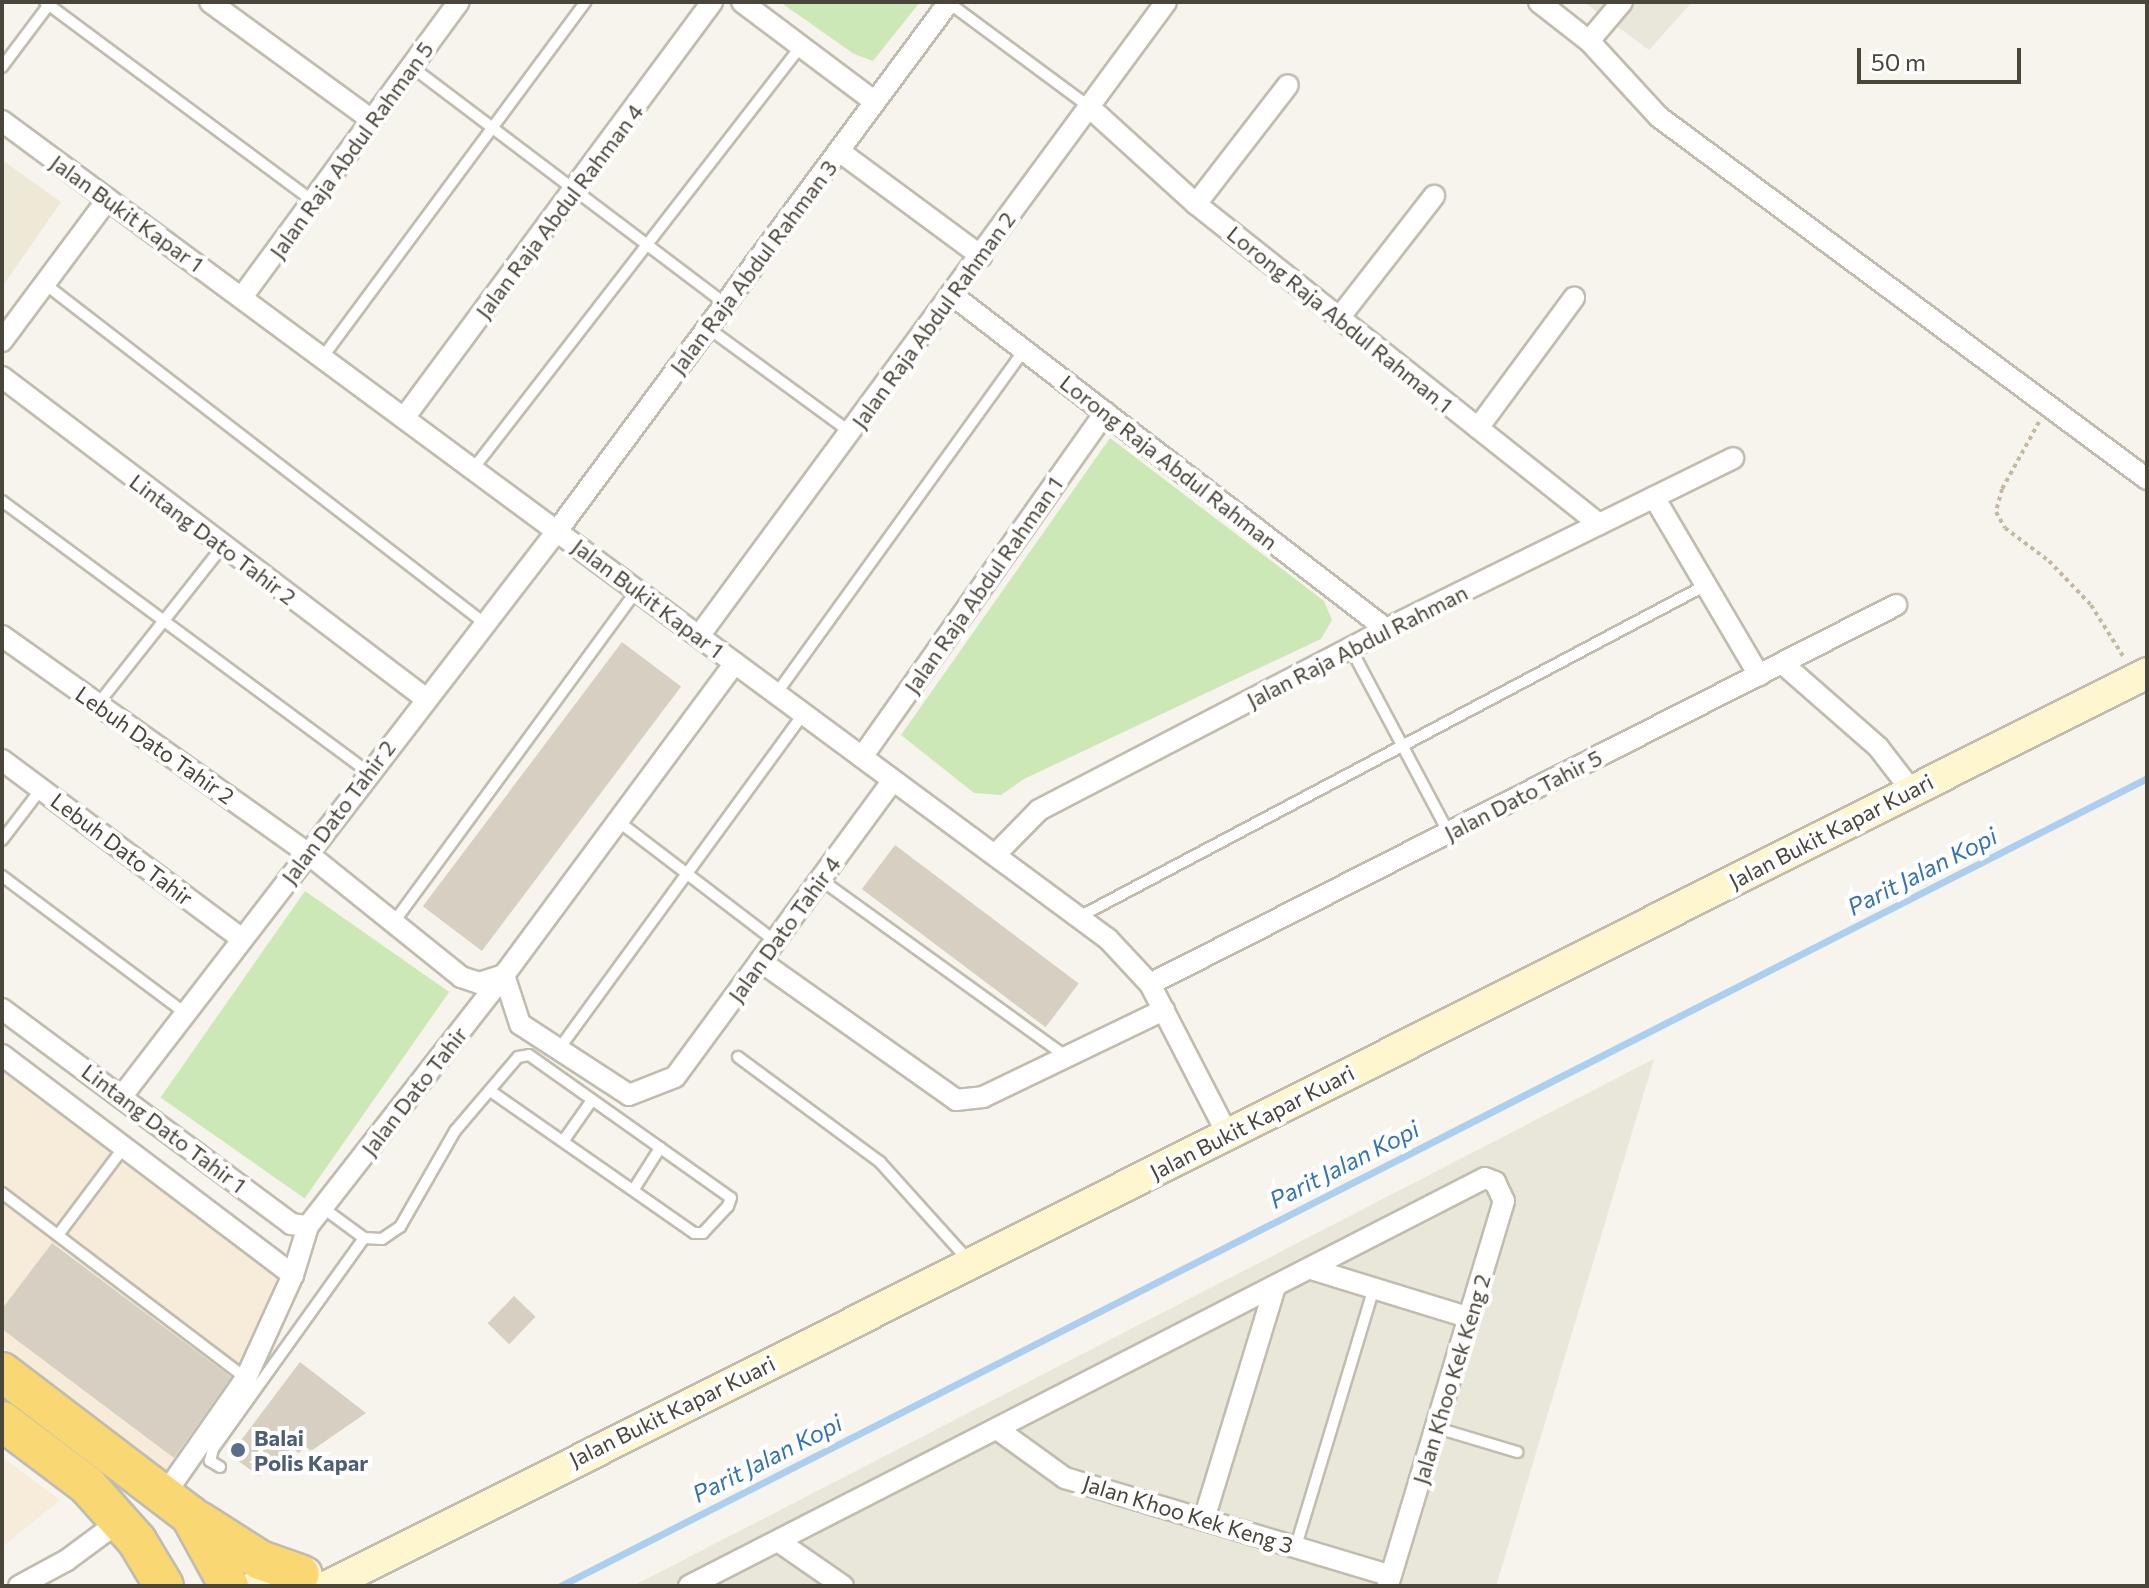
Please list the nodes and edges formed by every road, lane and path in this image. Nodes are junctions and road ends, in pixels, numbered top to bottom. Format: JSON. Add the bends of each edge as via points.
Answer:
{"nodes":[{"id":1,"x":210,"y":2,"type":"edge"},
{"id":2,"x":459,"y":2,"type":"edge"},
{"id":3,"x":585,"y":2,"type":"edge"},
{"id":4,"x":712,"y":2,"type":"edge"},
{"id":5,"x":742,"y":2,"type":"edge"},
{"id":6,"x":949,"y":2,"type":"edge"},
{"id":7,"x":1166,"y":2,"type":"edge"},
{"id":8,"x":1539,"y":2,"type":"edge"},
{"id":9,"x":1622,"y":2,"type":"edge"},
{"id":10,"x":48,"y":3,"type":"edge"},
{"id":11,"x":1589,"y":41,"type":"junction"},
{"id":12,"x":801,"y":46,"type":"junction"},
{"id":13,"x":2,"y":67,"type":"edge"},
{"id":14,"x":412,"y":67,"type":"junction"},
{"id":15,"x":1288,"y":85,"type":"dead end"},
{"id":16,"x":875,"y":102,"type":"junction"},
{"id":17,"x":1088,"y":106,"type":"junction"},
{"id":18,"x":372,"y":120,"type":"junction"},
{"id":19,"x":2,"y":121,"type":"edge"},
{"id":20,"x":493,"y":128,"type":"junction"},
{"id":21,"x":839,"y":151,"type":"junction"},
{"id":22,"x":575,"y":190,"type":"junction"},
{"id":23,"x":1434,"y":196,"type":"dead end"},
{"id":24,"x":108,"y":199,"type":"junction"},
{"id":25,"x":313,"y":201,"type":"junction"},
{"id":26,"x":1196,"y":204,"type":"junction"},
{"id":27,"x":647,"y":245,"type":"junction"},
{"id":28,"x":981,"y":256,"type":"junction"},
{"id":29,"x":45,"y":284,"type":"junction"},
{"id":30,"x":951,"y":294,"type":"junction"},
{"id":31,"x":242,"y":297,"type":"junction"},
{"id":32,"x":1574,"y":298,"type":"dead end"},
{"id":33,"x":725,"y":304,"type":"junction"},
{"id":34,"x":1339,"y":318,"type":"junction"},
{"id":35,"x":708,"y":328,"type":"junction"},
{"id":36,"x":2,"y":341,"type":"edge"},
{"id":37,"x":1024,"y":350,"type":"junction"},
{"id":38,"x":322,"y":358,"type":"junction"},
{"id":39,"x":2,"y":377,"type":"edge"},
{"id":40,"x":2049,"y":406,"type":"junction"},
{"id":41,"x":1105,"y":412,"type":"junction"},
{"id":42,"x":404,"y":418,"type":"junction"},
{"id":43,"x":1478,"y":428,"type":"junction"},
{"id":44,"x":850,"y":432,"type":"junction"},
{"id":45,"x":1733,"y":458,"type":"dead end"},
{"id":46,"x":473,"y":469,"type":"junction"},
{"id":47,"x":2147,"y":479,"type":"edge"},
{"id":48,"x":1654,"y":497,"type":"junction"},
{"id":49,"x":2,"y":501,"type":"edge"},
{"id":50,"x":1599,"y":524,"type":"junction"},
{"id":51,"x":557,"y":531,"type":"junction"},
{"id":52,"x":222,"y":547,"type":"junction"},
{"id":53,"x":1706,"y":585,"type":"junction"},
{"id":54,"x":637,"y":590,"type":"junction"},
{"id":55,"x":1896,"y":605,"type":"dead end"},
{"id":56,"x":163,"y":621,"type":"junction"},
{"id":57,"x":483,"y":622,"type":"junction"},
{"id":58,"x":1386,"y":629,"type":"junction"},
{"id":59,"x":2,"y":636,"type":"edge"},
{"id":60,"x":699,"y":636,"type":"junction"},
{"id":61,"x":1351,"y":649,"type":"junction"},
{"id":62,"x":735,"y":663,"type":"junction"},
{"id":63,"x":1782,"y":663,"type":"junction"},
{"id":64,"x":1759,"y":675,"type":"junction"},
{"id":65,"x":2142,"y":676,"type":"edge"},
{"id":66,"x":776,"y":694,"type":"junction"},
{"id":67,"x":425,"y":698,"type":"junction"},
{"id":68,"x":98,"y":704,"type":"junction"},
{"id":69,"x":803,"y":714,"type":"junction"},
{"id":70,"x":1404,"y":748,"type":"junction"},
{"id":71,"x":862,"y":757,"type":"junction"},
{"id":72,"x":2,"y":760,"type":"edge"},
{"id":73,"x":368,"y":772,"type":"junction"},
{"id":74,"x":893,"y":780,"type":"junction"},
{"id":75,"x":41,"y":789,"type":"junction"},
{"id":76,"x":1912,"y":791,"type":"junction"},
{"id":77,"x":618,"y":821,"type":"junction"},
{"id":78,"x":1449,"y":833,"type":"junction"},
{"id":79,"x":2,"y":840,"type":"edge"},
{"id":80,"x":307,"y":853,"type":"junction"},
{"id":81,"x":995,"y":855,"type":"junction"},
{"id":82,"x":687,"y":873,"type":"junction"},
{"id":83,"x":2,"y":876,"type":"edge"},
{"id":84,"x":820,"y":879,"type":"junction"},
{"id":85,"x":1078,"y":917,"type":"junction"},
{"id":86,"x":394,"y":922,"type":"junction"},
{"id":87,"x":242,"y":939,"type":"junction"},
{"id":88,"x":775,"y":941,"type":"junction"},
{"id":89,"x":760,"y":961,"type":"junction"},
{"id":90,"x":504,"y":975,"type":"junction"},
{"id":91,"x":1150,"y":984,"type":"junction"},
{"id":92,"x":2,"y":1009,"type":"edge"},
{"id":93,"x":1164,"y":1010,"type":"junction"},
{"id":94,"x":185,"y":1013,"type":"junction"},
{"id":95,"x":559,"y":1049,"type":"junction"},
{"id":96,"x":2,"y":1055,"type":"edge"},
{"id":97,"x":738,"y":1057,"type":"dead end"},
{"id":98,"x":1067,"y":1057,"type":"junction"},
{"id":99,"x":493,"y":1093,"type":"junction"},
{"id":100,"x":122,"y":1096,"type":"junction"},
{"id":101,"x":590,"y":1103,"type":"junction"},
{"id":102,"x":1228,"y":1135,"type":"junction"},
{"id":103,"x":564,"y":1140,"type":"junction"},
{"id":104,"x":124,"y":1147,"type":"junction"},
{"id":105,"x":660,"y":1148,"type":"junction"},
{"id":106,"x":634,"y":1189,"type":"junction"},
{"id":107,"x":2,"y":1193,"type":"edge"},
{"id":108,"x":323,"y":1208,"type":"junction"},
{"id":109,"x":308,"y":1226,"type":"junction"},
{"id":110,"x":58,"y":1235,"type":"junction"},
{"id":111,"x":364,"y":1238,"type":"junction"},
{"id":112,"x":971,"y":1264,"type":"junction"},
{"id":113,"x":1311,"y":1269,"type":"junction"},
{"id":114,"x":293,"y":1275,"type":"junction"},
{"id":115,"x":1275,"y":1287,"type":"junction"},
{"id":116,"x":1374,"y":1287,"type":"junction"},
{"id":117,"x":1470,"y":1318,"type":"junction"},
{"id":118,"x":2,"y":1372,"type":"edge"},
{"id":119,"x":246,"y":1378,"type":"junction"},
{"id":120,"x":2,"y":1421,"type":"edge"},
{"id":121,"x":1437,"y":1428,"type":"junction"},
{"id":122,"x":997,"y":1429,"type":"junction"},
{"id":123,"x":1517,"y":1452,"type":"dead end"},
{"id":124,"x":220,"y":1467,"type":"dead end"},
{"id":125,"x":177,"y":1505,"type":"junction"},
{"id":126,"x":1204,"y":1519,"type":"junction"},
{"id":127,"x":121,"y":1520,"type":"junction"},
{"id":128,"x":778,"y":1541,"type":"junction"},
{"id":129,"x":1296,"y":1546,"type":"junction"},
{"id":130,"x":314,"y":1580,"type":"edge"},
{"id":131,"x":1389,"y":1581,"type":"edge"},
{"id":132,"x":19,"y":1586,"type":"edge"},
{"id":133,"x":164,"y":1586,"type":"edge"},
{"id":134,"x":229,"y":1586,"type":"edge"},
{"id":135,"x":255,"y":1586,"type":"edge"},
{"id":136,"x":689,"y":1586,"type":"edge"},
{"id":137,"x":843,"y":1586,"type":"edge"}],
"edges":[{"from":1,"to":18,"type":"street"},
{"from":2,"to":14,"type":"street","name":"Jalan Raja Abdul Rahman 5"},
{"from":3,"to":20,"type":"lane"},
{"from":4,"to":22,"type":"street","name":"Jalan Raja Abdul Rahman 4"},
{"from":5,"to":12,"type":"street"},
{"from":6,"to":16,"type":"street","name":"Jalan Raja Abdul Rahman 3"},
{"from":6,"to":17,"type":"lane"},
{"from":7,"to":17,"type":"street","name":"Jalan Raja Abdul Rahman 2"},
{"from":8,"to":11,"type":"street"},
{"from":9,"to":11,"type":"street"},
{"from":10,"to":13,"type":"lane"},
{"from":10,"to":25,"type":"lane"},
{"from":11,"to":40,"type":"street","via":[[1659,117]]},
{"from":12,"to":16,"type":"street"},
{"from":12,"to":27,"type":"lane"},
{"from":14,"to":18,"type":"street","name":"Jalan Raja Abdul Rahman 5"},
{"from":14,"to":20,"type":"lane"},
{"from":15,"to":26,"type":"street"},
{"from":16,"to":21,"type":"street","name":"Jalan Raja Abdul Rahman 3"},
{"from":17,"to":26,"type":"street","name":"Lorong Raja Abdul Rahman 1"},
{"from":17,"to":28,"type":"street","name":"Jalan Raja Abdul Rahman 2"},
{"from":18,"to":25,"type":"street","name":"Jalan Raja Abdul Rahman 5"},
{"from":19,"to":24,"type":"street","name":"Jalan Bukit Kapar 1"},
{"from":20,"to":22,"type":"lane"},
{"from":20,"to":38,"type":"lane"},
{"from":21,"to":28,"type":"street"},
{"from":21,"to":33,"type":"street","name":"Jalan Raja Abdul Rahman 3"},
{"from":22,"to":27,"type":"lane"},
{"from":22,"to":42,"type":"street","name":"Jalan Raja Abdul Rahman 4"},
{"from":23,"to":34,"type":"street"},
{"from":24,"to":29,"type":"street"},
{"from":24,"to":31,"type":"street","name":"Jalan Bukit Kapar 1"},
{"from":25,"to":31,"type":"street","name":"Jalan Raja Abdul Rahman 5"},
{"from":26,"to":34,"type":"street","name":"Lorong Raja Abdul Rahman 1"},
{"from":27,"to":33,"type":"lane"},
{"from":27,"to":46,"type":"lane"},
{"from":28,"to":30,"type":"street","name":"Jalan Raja Abdul Rahman 2"},
{"from":29,"to":36,"type":"street"},
{"from":29,"to":57,"type":"lane"},
{"from":30,"to":37,"type":"street","name":"Lorong Raja Abdul Rahman"},
{"from":30,"to":44,"type":"street","name":"Jalan Raja Abdul Rahman 2"},
{"from":31,"to":38,"type":"street","name":"Jalan Bukit Kapar 1"},
{"from":32,"to":43,"type":"street"},
{"from":33,"to":35,"type":"street","name":"Jalan Raja Abdul Rahman 3"},
{"from":34,"to":43,"type":"street","name":"Lorong Raja Abdul Rahman 1"},
{"from":35,"to":44,"type":"lane"},
{"from":35,"to":51,"type":"street","name":"Jalan Raja Abdul Rahman 3"},
{"from":37,"to":41,"type":"street","name":"Lorong Raja Abdul Rahman"},
{"from":37,"to":66,"type":"lane"},
{"from":38,"to":42,"type":"street","name":"Jalan Bukit Kapar 1"},
{"from":39,"to":52,"type":"street","name":"Lintang Dato Tahir 2"},
{"from":40,"to":47,"type":"street"},
{"from":40,"to":65,"type":"path","via":[[2019,456],[1996,512],[2005,528],[2049,561],[2091,605]]},
{"from":41,"to":58,"type":"street","name":"Lorong Raja Abdul Rahman"},
{"from":41,"to":71,"type":"street","name":"Jalan Raja Abdul Rahman 1"},
{"from":42,"to":46,"type":"street","name":"Jalan Bukit Kapar 1"},
{"from":43,"to":50,"type":"street","name":"Lorong Raja Abdul Rahman 1"},
{"from":44,"to":60,"type":"street","name":"Jalan Raja Abdul Rahman 2"},
{"from":45,"to":48,"type":"street","name":"Jalan Raja Abdul Rahman"},
{"from":46,"to":51,"type":"street","name":"Jalan Bukit Kapar 1"},
{"from":48,"to":50,"type":"street","name":"Jalan Raja Abdul Rahman"},
{"from":48,"to":53,"type":"street"},
{"from":49,"to":56,"type":"lane"},
{"from":50,"to":58,"type":"street","name":"Jalan Raja Abdul Rahman"},
{"from":51,"to":54,"type":"street","name":"Jalan Bukit Kapar 1"},
{"from":51,"to":57,"type":"street","name":"Jalan Dato Tahir 2"},
{"from":52,"to":56,"type":"lane"},
{"from":52,"to":67,"type":"street","name":"Lintang Dato Tahir 2"},
{"from":53,"to":64,"type":"street"},
{"from":53,"to":70,"type":"lane"},
{"from":54,"to":60,"type":"street","name":"Jalan Bukit Kapar 1"},
{"from":54,"to":86,"type":"lane"},
{"from":55,"to":63,"type":"street","name":"Jalan Dato Tahir 5"},
{"from":56,"to":68,"type":"lane"},
{"from":56,"to":73,"type":"lane"},
{"from":57,"to":67,"type":"street","name":"Jalan Dato Tahir 2"},
{"from":58,"to":61,"type":"street","name":"Jalan Raja Abdul Rahman"},
{"from":59,"to":68,"type":"street","name":"Lebuh Dato Tahir 2"},
{"from":60,"to":62,"type":"street","name":"Jalan Bukit Kapar 1"},
{"from":61,"to":70,"type":"lane"},
{"from":61,"to":81,"type":"street","name":"Jalan Raja Abdul Rahman","via":[[1039,810]]},
{"from":62,"to":66,"type":"street","name":"Jalan Bukit Kapar 1"},
{"from":62,"to":77,"type":"street","name":"Jalan Dato Tahir"},
{"from":63,"to":64,"type":"street","name":"Jalan Dato Tahir 5"},
{"from":63,"to":76,"type":"street","via":[[1878,747]]},
{"from":64,"to":78,"type":"street","name":"Jalan Dato Tahir 5"},
{"from":65,"to":76,"type":"street","name":"Jalan Bukit Kapar Kuari"},
{"from":66,"to":69,"type":"street","name":"Jalan Bukit Kapar 1"},
{"from":67,"to":73,"type":"street","name":"Jalan Dato Tahir 2"},
{"from":68,"to":80,"type":"street","name":"Lebuh Dato Tahir 2"},
{"from":69,"to":71,"type":"street","name":"Jalan Bukit Kapar 1"},
{"from":69,"to":82,"type":"lane"},
{"from":70,"to":78,"type":"lane"},
{"from":70,"to":85,"type":"lane"},
{"from":71,"to":74,"type":"street","name":"Jalan Bukit Kapar 1"},
{"from":72,"to":75,"type":"street","name":"Lebuh Dato Tahir"},
{"from":73,"to":80,"type":"street","name":"Jalan Dato Tahir 2"},
{"from":74,"to":81,"type":"street","name":"Jalan Bukit Kapar 1"},
{"from":74,"to":84,"type":"street","name":"Jalan Dato Tahir 4"},
{"from":75,"to":79,"type":"lane"},
{"from":75,"to":87,"type":"street","name":"Lebuh Dato Tahir"},
{"from":76,"to":102,"type":"street","name":"Jalan Bukit Kapar Kuari"},
{"from":77,"to":82,"type":"lane"},
{"from":77,"to":90,"type":"street","name":"Jalan Dato Tahir"},
{"from":78,"to":91,"type":"street","name":"Jalan Dato Tahir 5"},
{"from":80,"to":86,"type":"street","name":"Lebuh Dato Tahir 2"},
{"from":80,"to":87,"type":"street","name":"Jalan Dato Tahir 2"},
{"from":81,"to":85,"type":"street","name":"Jalan Bukit Kapar 1"},
{"from":82,"to":88,"type":"lane"},
{"from":82,"to":95,"type":"lane"},
{"from":83,"to":94,"type":"lane"},
{"from":84,"to":88,"type":"street","name":"Jalan Dato Tahir 4"},
{"from":84,"to":98,"type":"lane"},
{"from":85,"to":91,"type":"street","name":"Jalan Bukit Kapar 1","via":[[1108,939]]},
{"from":86,"to":90,"type":"street","name":"Lebuh Dato Tahir 2","via":[[461,977],[479,983]]},
{"from":87,"to":94,"type":"street","name":"Jalan Dato Tahir 2"},
{"from":88,"to":89,"type":"street","name":"Jalan Dato Tahir 4"},
{"from":89,"to":95,"type":"street","name":"Jalan Dato Tahir 4","via":[[675,1077],[629,1095]]},
{"from":89,"to":98,"type":"street","via":[[956,1100],[983,1097]]},
{"from":90,"to":95,"type":"street","via":[[520,1024]]},
{"from":90,"to":108,"type":"street","name":"Jalan Dato Tahir"},
{"from":91,"to":93,"type":"street","name":"Jalan Bukit Kapar 1"},
{"from":92,"to":100,"type":"street","name":"Lintang Dato Tahir 1"},
{"from":93,"to":98,"type":"street"},
{"from":93,"to":102,"type":"street","name":"Jalan Bukit Kapar 1"},
{"from":94,"to":100,"type":"street","name":"Jalan Dato Tahir 2"},
{"from":96,"to":104,"type":"street"},
{"from":97,"to":112,"type":"lane","via":[[880,1162]]},
{"from":99,"to":101,"type":"lane","via":[[518,1057],[529,1055]]},
{"from":99,"to":103,"type":"lane"},
{"from":99,"to":111,"type":"lane","via":[[455,1131],[400,1227],[382,1239]]},
{"from":100,"to":109,"type":"street","name":"Lintang Dato Tahir 1","via":[[291,1224]]},
{"from":101,"to":103,"type":"lane"},
{"from":101,"to":105,"type":"lane"},
{"from":102,"to":112,"type":"street","name":"Jalan Bukit Kapar Kuari"},
{"from":103,"to":106,"type":"lane"},
{"from":104,"to":110,"type":"lane"},
{"from":104,"to":114,"type":"street"},
{"from":105,"to":106,"type":"lane"},
{"from":105,"to":106,"type":"lane","via":[[731,1198],[728,1206],[703,1233],[694,1233]]},
{"from":107,"to":110,"type":"lane"},
{"from":108,"to":109,"type":"street"},
{"from":108,"to":111,"type":"lane"},
{"from":109,"to":114,"type":"street"},
{"from":110,"to":119,"type":"lane"},
{"from":111,"to":124,"type":"lane","via":[[213,1449],[210,1461]]},
{"from":112,"to":130,"type":"street","name":"Jalan Bukit Kapar Kuari","via":[[356,1567]]},
{"from":113,"to":115,"type":"street"},
{"from":113,"to":116,"type":"street"},
{"from":113,"to":117,"type":"street","name":"Jalan Khoo Kek Keng 2","via":[[1485,1178],[1495,1182],[1504,1201]]},
{"from":114,"to":119,"type":"street"},
{"from":115,"to":122,"type":"street"},
{"from":115,"to":126,"type":"street"},
{"from":116,"to":117,"type":"street"},
{"from":116,"to":129,"type":"lane"},
{"from":117,"to":121,"type":"street","name":"Jalan Khoo Kek Keng 2"},
{"from":118,"to":125,"type":"highway"},
{"from":119,"to":125,"type":"street"},
{"from":120,"to":127,"type":"highway","via":[[87,1485]]},
{"from":121,"to":123,"type":"lane"},
{"from":121,"to":131,"type":"street","name":"Jalan Khoo Kek Keng 2"},
{"from":122,"to":126,"type":"street","name":"Jalan Khoo Kek Keng 3","via":[[1065,1478]]},
{"from":122,"to":128,"type":"street"},
{"from":125,"to":130,"type":"highway","via":[[260,1560]]},
{"from":125,"to":134,"type":"highway"},
{"from":126,"to":129,"type":"street","name":"Jalan Khoo Kek Keng 3"},
{"from":127,"to":132,"type":"street","via":[[67,1560]]},
{"from":127,"to":133,"type":"highway"},
{"from":128,"to":136,"type":"street"},
{"from":128,"to":137,"type":"street"},
{"from":129,"to":131,"type":"street","name":"Jalan Khoo Kek Keng 3"},
{"from":130,"to":135,"type":"street","name":"Jalan Bukit Kapar Kuari"}]}
